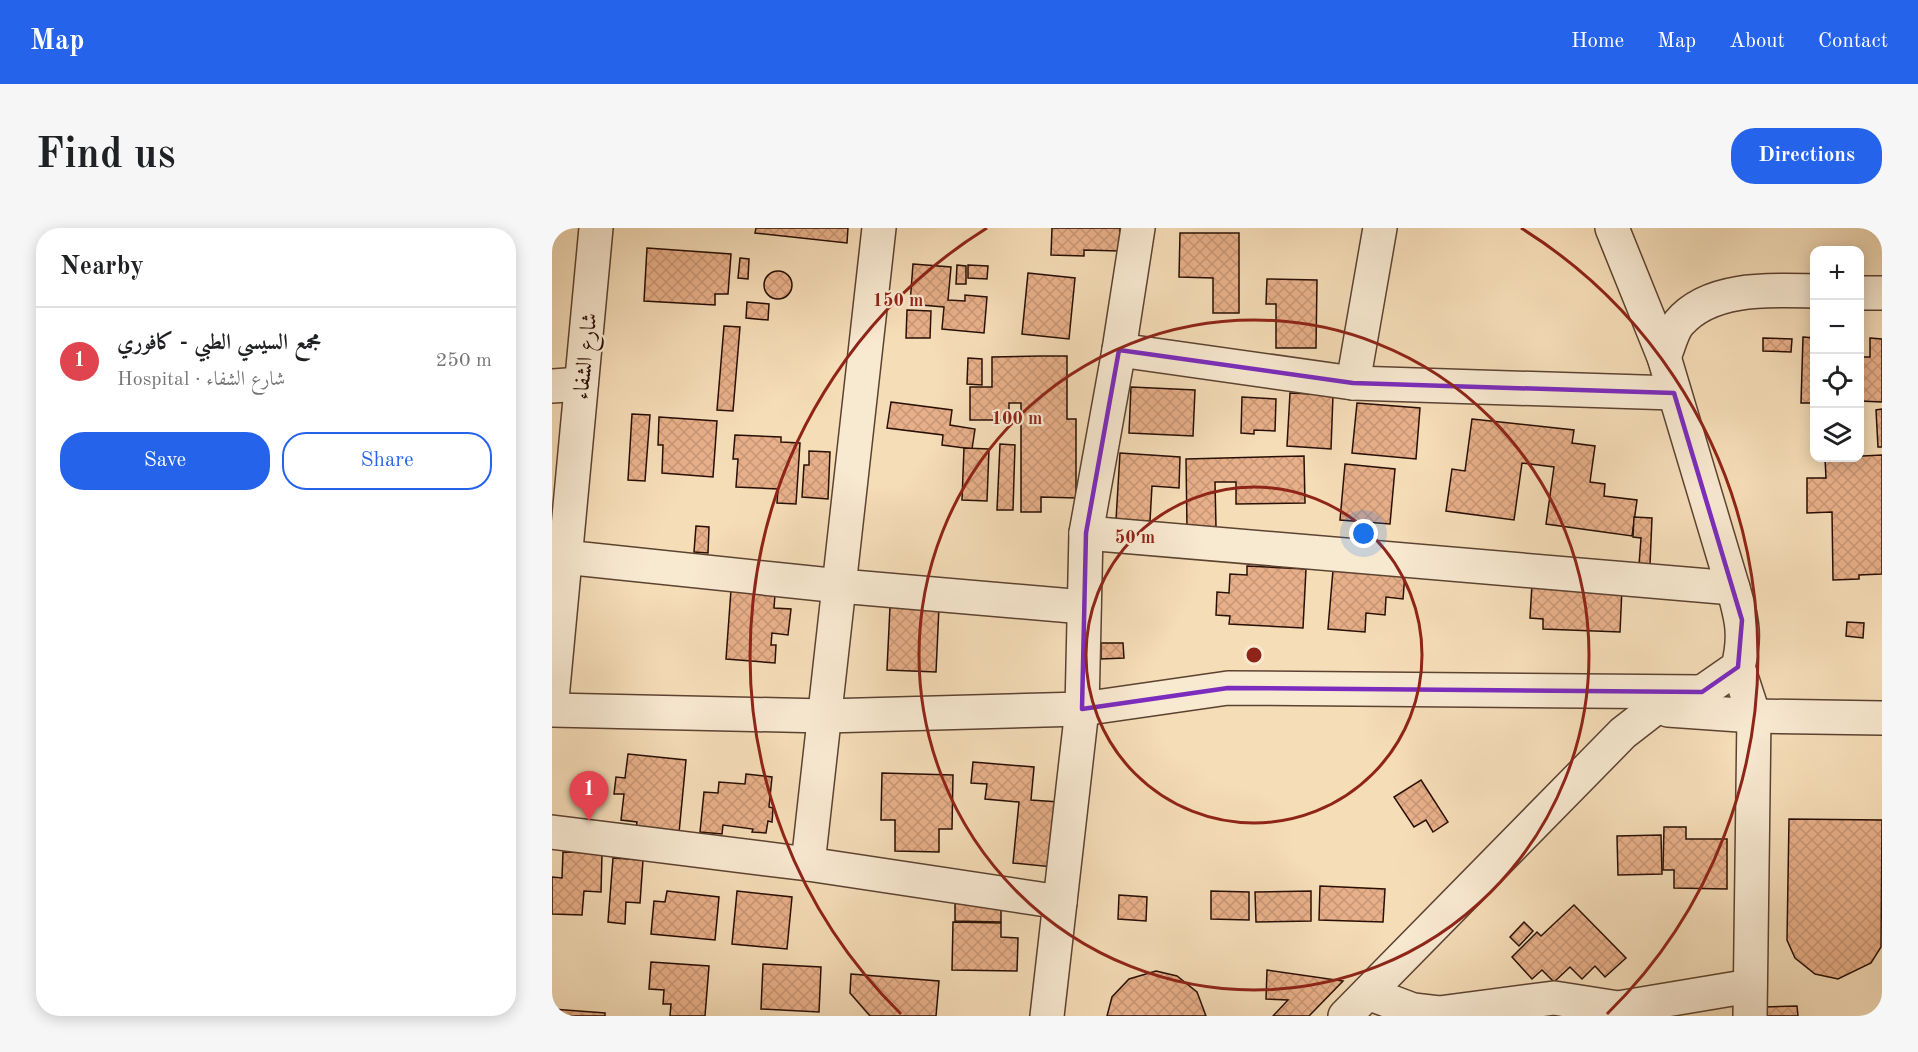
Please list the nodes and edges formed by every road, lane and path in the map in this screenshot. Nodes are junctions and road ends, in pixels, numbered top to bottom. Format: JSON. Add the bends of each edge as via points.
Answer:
{"nodes":[{"id":1,"x":596,"y":228,"type":"edge"},
{"id":2,"x":879,"y":228,"type":"edge"},
{"id":3,"x":1138,"y":228,"type":"edge"},
{"id":4,"x":1380,"y":228,"type":"edge"},
{"id":5,"x":1612,"y":228,"type":"edge"},
{"id":6,"x":1810,"y":291,"type":"edge"},
{"id":7,"x":1864,"y":292,"type":"edge"},
{"id":8,"x":1882,"y":293,"type":"edge"},
{"id":9,"x":1119,"y":350,"type":"junction"},
{"id":10,"x":1664,"y":357,"type":"junction"},
{"id":11,"x":1353,"y":383,"type":"junction"},
{"id":12,"x":566,"y":385,"type":"edge"},
{"id":13,"x":1674,"y":393,"type":"junction"},
{"id":14,"x":1086,"y":533,"type":"junction"},
{"id":15,"x":564,"y":557,"type":"junction"},
{"id":16,"x":840,"y":586,"type":"junction"},
{"id":17,"x":1733,"y":588,"type":"junction"},
{"id":18,"x":556,"y":601,"type":"edge"},
{"id":19,"x":1084,"y":608,"type":"junction"},
{"id":20,"x":1738,"y":667,"type":"junction"},
{"id":21,"x":1702,"y":692,"type":"junction"},
{"id":22,"x":552,"y":699,"type":"edge"},
{"id":23,"x":1082,"y":709,"type":"junction"},
{"id":24,"x":1654,"y":709,"type":"junction"},
{"id":25,"x":552,"y":710,"type":"edge"},
{"id":26,"x":825,"y":716,"type":"junction"},
{"id":27,"x":1754,"y":716,"type":"junction"},
{"id":28,"x":1882,"y":718,"type":"edge"},
{"id":29,"x":552,"y":832,"type":"edge"},
{"id":30,"x":808,"y":864,"type":"junction"},
{"id":31,"x":1060,"y":902,"type":"junction"},
{"id":32,"x":1368,"y":993,"type":"junction"},
{"id":33,"x":1750,"y":1001,"type":"edge"},
{"id":34,"x":1047,"y":1016,"type":"edge"},
{"id":35,"x":1345,"y":1016,"type":"edge"}],
"edges":[{"from":1,"to":12,"type":"street","name":"شارع الشفاء"},
{"from":2,"to":16,"type":"street"},
{"from":3,"to":9,"type":"street"},
{"from":4,"to":11,"type":"street"},
{"from":5,"to":10,"type":"street"},
{"from":6,"to":10,"type":"street","via":[[1735,294],[1699,306],[1678,324]]},
{"from":7,"to":8,"type":"street"},
{"from":9,"to":11,"type":"street"},
{"from":9,"to":14,"type":"street"},
{"from":10,"to":13,"type":"street"},
{"from":11,"to":13,"type":"street"},
{"from":12,"to":15,"type":"street","name":"شارع الشفاء"},
{"from":13,"to":17,"type":"street"},
{"from":14,"to":17,"type":"street"},
{"from":14,"to":19,"type":"street"},
{"from":15,"to":16,"type":"street"},
{"from":15,"to":18,"type":"street","name":"شارع الشفاء"},
{"from":16,"to":19,"type":"street"},
{"from":16,"to":26,"type":"street"},
{"from":17,"to":20,"type":"street","via":[[1744,645]]},
{"from":18,"to":22,"type":"street","name":"شارع الشفاء"},
{"from":19,"to":23,"type":"street"},
{"from":20,"to":21,"type":"street"},
{"from":20,"to":27,"type":"street"},
{"from":21,"to":23,"type":"street","via":[[1228,688]]},
{"from":21,"to":24,"type":"street"},
{"from":23,"to":26,"type":"street"},
{"from":23,"to":31,"type":"street"},
{"from":24,"to":27,"type":"street"},
{"from":24,"to":32,"type":"street","via":[[1623,732]]},
{"from":25,"to":26,"type":"street"},
{"from":26,"to":30,"type":"street"},
{"from":27,"to":28,"type":"street"},
{"from":27,"to":33,"type":"street"},
{"from":29,"to":30,"type":"street"},
{"from":30,"to":31,"type":"street"},
{"from":31,"to":34,"type":"street"},
{"from":32,"to":33,"type":"street","via":[[1413,1010],[1439,1013],[1554,998],[1618,1008]]},
{"from":32,"to":35,"type":"street"}]}
